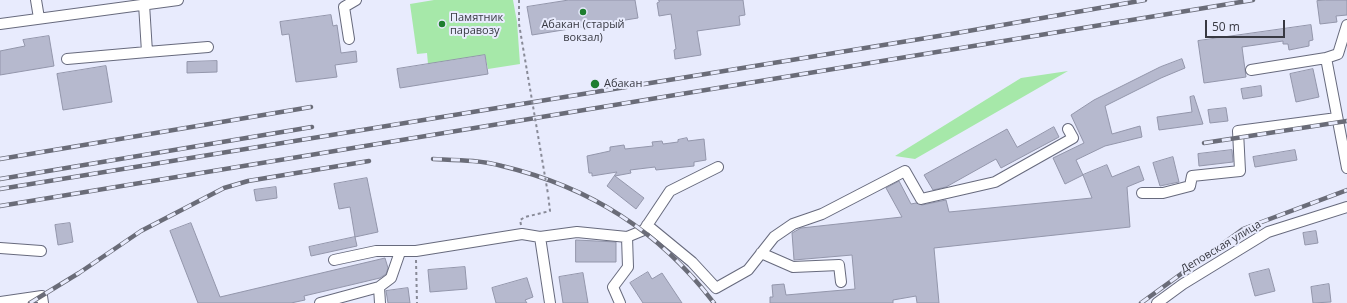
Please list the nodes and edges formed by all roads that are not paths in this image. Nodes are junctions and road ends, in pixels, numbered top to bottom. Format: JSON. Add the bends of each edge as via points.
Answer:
{"nodes":[{"id":1,"x":36,"y":0,"type":"edge"},
{"id":2,"x":178,"y":0,"type":"edge"},
{"id":3,"x":356,"y":0,"type":"edge"},
{"id":4,"x":144,"y":4,"type":"junction"},
{"id":5,"x":39,"y":18,"type":"junction"},
{"id":6,"x":0,"y":24,"type":"edge"},
{"id":7,"x":1347,"y":25,"type":"edge"},
{"id":8,"x":349,"y":38,"type":"dead end"},
{"id":9,"x":208,"y":47,"type":"dead end"},
{"id":10,"x":147,"y":52,"type":"junction"},
{"id":11,"x":1326,"y":58,"type":"junction"},
{"id":12,"x":67,"y":59,"type":"dead end"},
{"id":13,"x":1251,"y":70,"type":"dead end"},
{"id":14,"x":1338,"y":118,"type":"junction"},
{"id":15,"x":1068,"y":128,"type":"dead end"},
{"id":16,"x":718,"y":167,"type":"dead end"},
{"id":17,"x":1347,"y":168,"type":"edge"},
{"id":18,"x":1142,"y":193,"type":"dead end"},
{"id":19,"x":1347,"y":207,"type":"edge"},
{"id":20,"x":647,"y":225,"type":"junction"},
{"id":21,"x":540,"y":237,"type":"junction"},
{"id":22,"x":627,"y":237,"type":"junction"},
{"id":23,"x":0,"y":248,"type":"edge"},
{"id":24,"x":41,"y":251,"type":"dead end"},
{"id":25,"x":400,"y":252,"type":"junction"},
{"id":26,"x":761,"y":253,"type":"junction"},
{"id":27,"x":334,"y":260,"type":"dead end"},
{"id":28,"x":840,"y":282,"type":"dead end"},
{"id":29,"x":379,"y":287,"type":"junction"},
{"id":30,"x":0,"y":302,"type":"edge"},
{"id":31,"x":43,"y":303,"type":"edge"},
{"id":32,"x":320,"y":303,"type":"edge"},
{"id":33,"x":380,"y":303,"type":"edge"},
{"id":34,"x":550,"y":303,"type":"edge"},
{"id":35,"x":620,"y":303,"type":"edge"},
{"id":36,"x":1157,"y":303,"type":"edge"}],
"edges":[{"from":1,"to":5,"type":"street"},
{"from":2,"to":4,"type":"street"},
{"from":3,"to":8,"type":"street","via":[[344,6]]},
{"from":4,"to":5,"type":"street"},
{"from":4,"to":10,"type":"street"},
{"from":5,"to":6,"type":"street"},
{"from":7,"to":11,"type":"street","via":[[1338,54]]},
{"from":9,"to":10,"type":"street"},
{"from":10,"to":12,"type":"street"},
{"from":11,"to":13,"type":"street"},
{"from":11,"to":14,"type":"street"},
{"from":14,"to":17,"type":"street"},
{"from":14,"to":18,"type":"street","via":[[1238,131],[1240,171],[1192,176],[1190,186],[1163,193]]},
{"from":15,"to":26,"type":"street","via":[[1073,138],[995,182],[921,199],[905,171],[822,214],[793,224],[774,237]]},
{"from":16,"to":20,"type":"street","via":[[670,191]]},
{"from":19,"to":36,"type":"street","name":"Деповская улица","via":[[1268,232]]},
{"from":20,"to":22,"type":"street","via":[[644,230]]},
{"from":20,"to":26,"type":"street","via":[[692,262],[716,288],[748,270]]},
{"from":21,"to":22,"type":"street","via":[[577,232]]},
{"from":21,"to":25,"type":"street","via":[[522,234]]},
{"from":21,"to":34,"type":"street"},
{"from":22,"to":35,"type":"street","via":[[628,267],[613,287]]},
{"from":23,"to":24,"type":"street"},
{"from":25,"to":27,"type":"street","via":[[376,251]]},
{"from":25,"to":29,"type":"street","via":[[391,278]]},
{"from":26,"to":28,"type":"street","via":[[793,267],[839,265]]},
{"from":29,"to":32,"type":"street"},
{"from":29,"to":33,"type":"street"},
{"from":30,"to":31,"type":"street","via":[[42,296]]}]}
